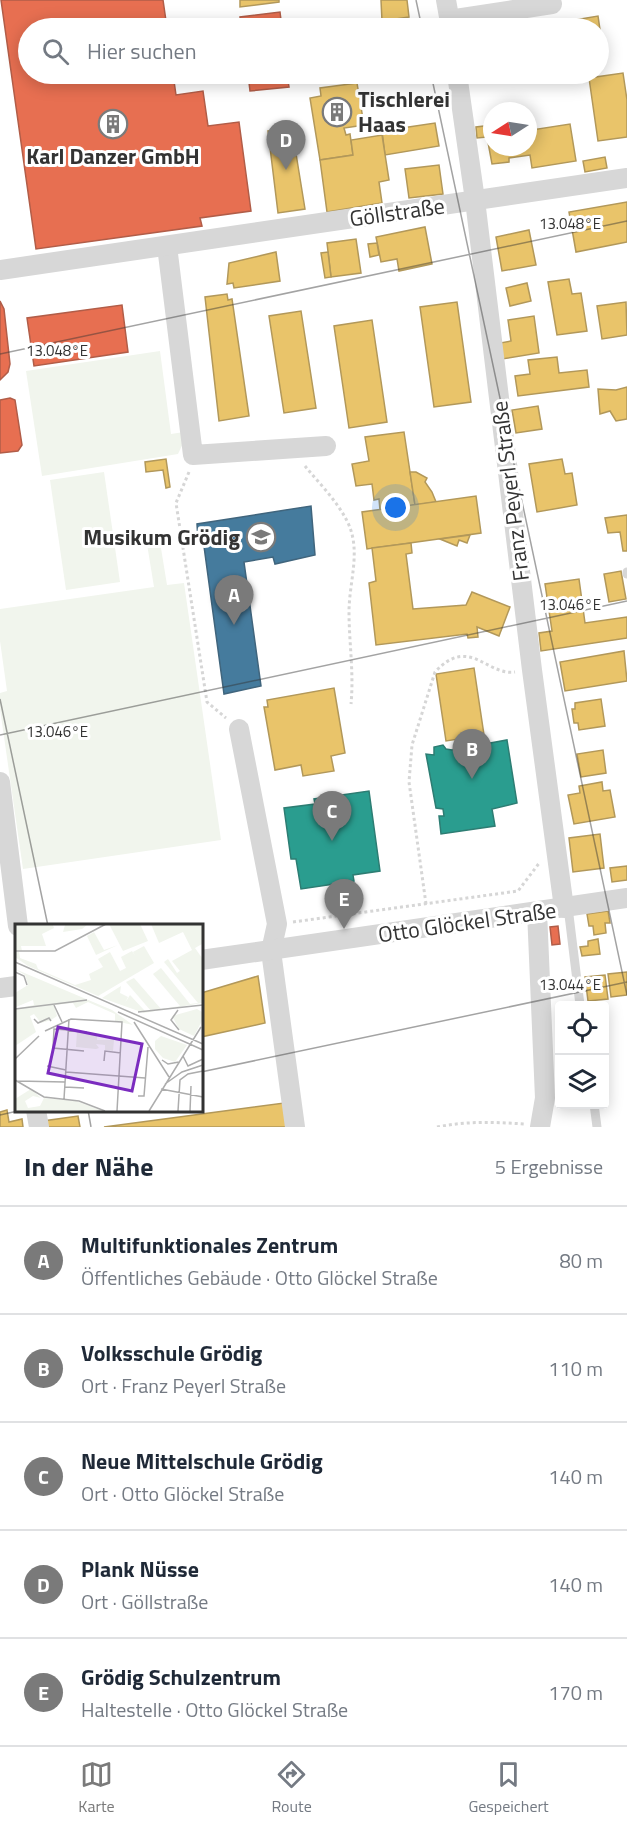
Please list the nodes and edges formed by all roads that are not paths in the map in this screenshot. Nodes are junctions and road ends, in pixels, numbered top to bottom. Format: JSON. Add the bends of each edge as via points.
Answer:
{"nodes":[{"id":1,"x":552,"y":4,"type":"dead end"},
{"id":2,"x":449,"y":16,"type":"edge"},
{"id":3,"x":458,"y":84,"type":"edge"},
{"id":4,"x":627,"y":178,"type":"edge"},
{"id":5,"x":475,"y":200,"type":"junction"},
{"id":6,"x":167,"y":246,"type":"junction"},
{"id":7,"x":0,"y":270,"type":"edge"},
{"id":8,"x":326,"y":446,"type":"dead end"},
{"id":9,"x":239,"y":729,"type":"road end"},
{"id":10,"x":0,"y":782,"type":"edge"},
{"id":11,"x":627,"y":898,"type":"edge"},
{"id":12,"x":566,"y":907,"type":"junction"},
{"id":13,"x":537,"y":910,"type":"junction"},
{"id":14,"x":18,"y":924,"type":"edge"},
{"id":15,"x":271,"y":951,"type":"junction"},
{"id":16,"x":202,"y":960,"type":"edge"},
{"id":17,"x":15,"y":986,"type":"edge"},
{"id":18,"x":0,"y":988,"type":"edge"},
{"id":19,"x":579,"y":1001,"type":"edge"},
{"id":20,"x":595,"y":1109,"type":"edge"},
{"id":21,"x":36,"y":1112,"type":"edge"},
{"id":22,"x":540,"y":1126,"type":"edge"},
{"id":23,"x":39,"y":1127,"type":"edge"},
{"id":24,"x":295,"y":1127,"type":"edge"},
{"id":25,"x":597,"y":1127,"type":"edge"}],
"edges":[{"from":1,"to":2,"type":"street"},
{"from":3,"to":5,"type":"street","name":"Franz Peyerl Straße"},
{"from":4,"to":5,"type":"street","name":"Göllstraße"},
{"from":5,"to":6,"type":"street","name":"Göllstraße"},
{"from":5,"to":12,"type":"street","name":"Franz Peyerl Straße","via":[[532,670]]},
{"from":6,"to":7,"type":"street","name":"Göllstraße"},
{"from":6,"to":8,"type":"street","via":[[193,455]]},
{"from":9,"to":15,"type":"street","via":[[277,924]]},
{"from":10,"to":14,"type":"street"},
{"from":11,"to":12,"type":"street","name":"Otto Glöckel Straße"},
{"from":12,"to":13,"type":"street","name":"Otto Glöckel Straße"},
{"from":12,"to":19,"type":"lane"},
{"from":13,"to":15,"type":"street","name":"Otto Glöckel Straße"},
{"from":13,"to":22,"type":"street","via":[[545,1098]]},
{"from":15,"to":16,"type":"street","name":"Otto Glöckel Straße"},
{"from":15,"to":24,"type":"street"},
{"from":17,"to":18,"type":"street"},
{"from":20,"to":25,"type":"lane"},
{"from":21,"to":23,"type":"street"}]}
